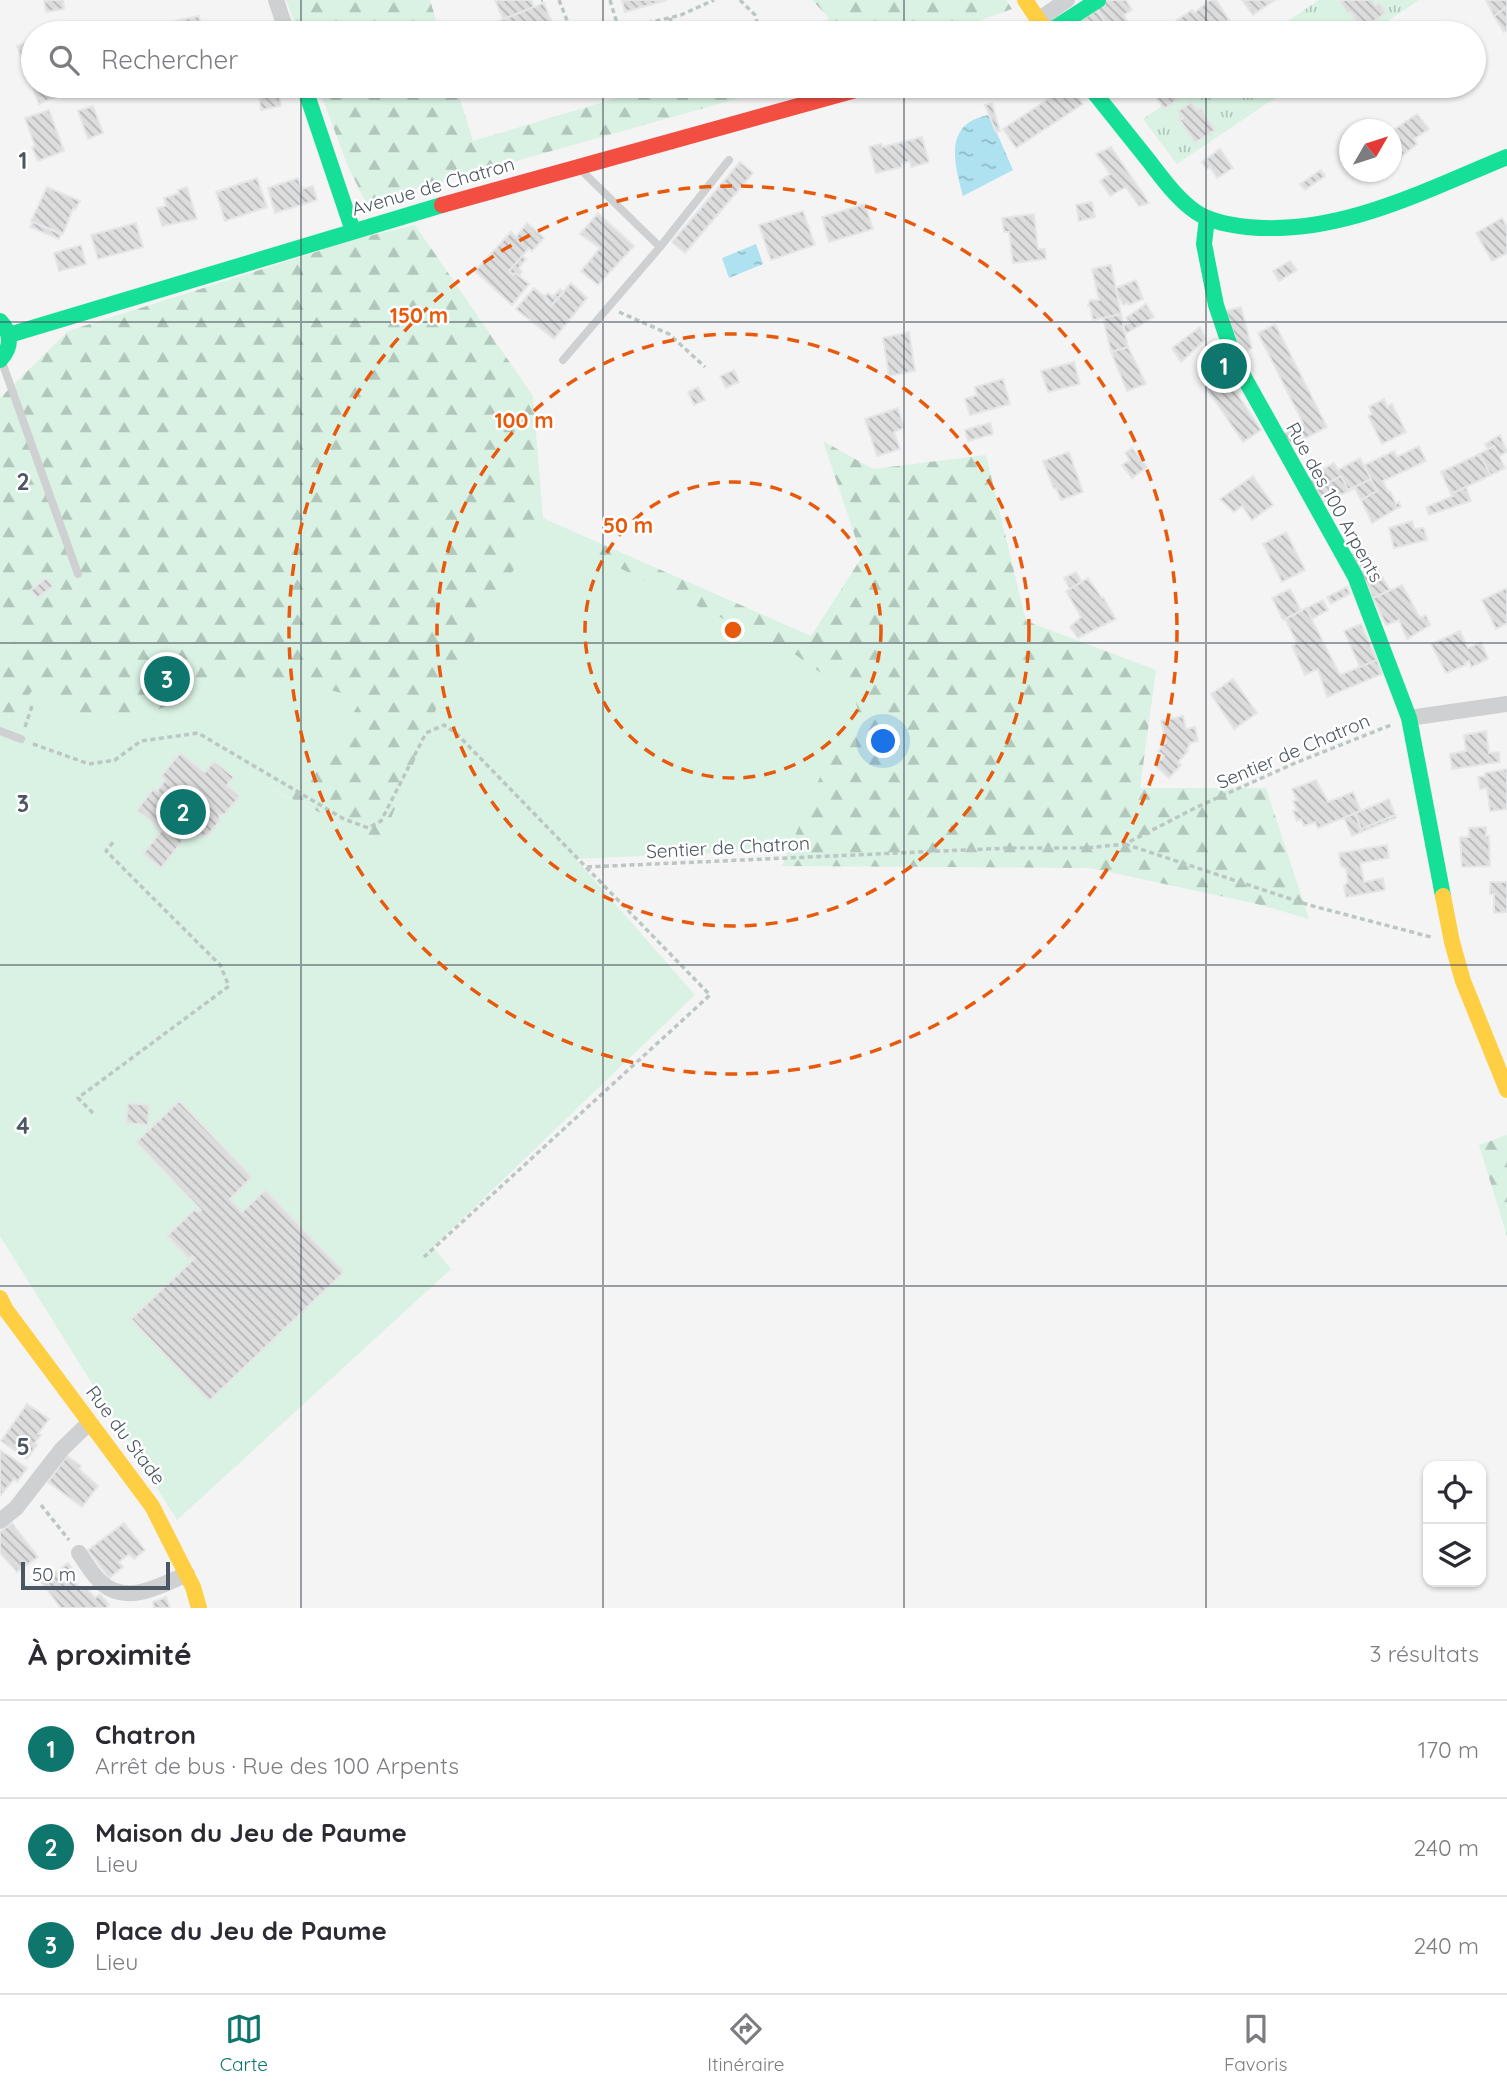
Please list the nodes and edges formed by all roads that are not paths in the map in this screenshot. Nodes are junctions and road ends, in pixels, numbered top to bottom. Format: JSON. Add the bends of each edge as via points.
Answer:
{"nodes":[{"id":1,"x":276,"y":0,"type":"edge"},
{"id":2,"x":1025,"y":0,"type":"edge"},
{"id":3,"x":1067,"y":0,"type":"edge"},
{"id":4,"x":1098,"y":0,"type":"edge"},
{"id":5,"x":283,"y":21,"type":"edge"},
{"id":6,"x":1039,"y":21,"type":"edge"},
{"id":7,"x":1050,"y":21,"type":"edge"},
{"id":8,"x":1059,"y":21,"type":"edge"},
{"id":9,"x":308,"y":98,"type":"edge"},
{"id":10,"x":826,"y":98,"type":"edge"},
{"id":11,"x":1099,"y":98,"type":"edge"},
{"id":12,"x":1507,"y":157,"type":"edge"},
{"id":13,"x":729,"y":160,"type":"dead end"},
{"id":14,"x":578,"y":166,"type":"junction"},
{"id":15,"x":1207,"y":218,"type":"junction"},
{"id":16,"x":353,"y":231,"type":"junction"},
{"id":17,"x":660,"y":247,"type":"junction"},
{"id":18,"x":0,"y":321,"type":"edge"},
{"id":19,"x":9,"y":335,"type":"junction"},
{"id":20,"x":0,"y":360,"type":"edge"},
{"id":21,"x":563,"y":360,"type":"dead end"},
{"id":22,"x":78,"y":575,"type":"dead end"},
{"id":23,"x":1507,"y":704,"type":"edge"},
{"id":24,"x":1409,"y":718,"type":"junction"},
{"id":25,"x":0,"y":731,"type":"edge"},
{"id":26,"x":21,"y":739,"type":"road end"},
{"id":27,"x":1507,"y":1090,"type":"edge"},
{"id":28,"x":2,"y":1307,"type":"edge"},
{"id":29,"x":89,"y":1423,"type":"junction"},
{"id":30,"x":0,"y":1521,"type":"edge"},
{"id":31,"x":79,"y":1553,"type":"road end"},
{"id":32,"x":187,"y":1574,"type":"junction"},
{"id":33,"x":199,"y":1608,"type":"edge"}],
"edges":[{"from":1,"to":5,"type":"street"},
{"from":2,"to":6,"type":"street"},
{"from":3,"to":7,"type":"street"},
{"from":4,"to":8,"type":"street"},
{"from":9,"to":16,"type":"street"},
{"from":10,"to":14,"type":"street","name":"Avenue de Chatron"},
{"from":11,"to":15,"type":"street","via":[[1176,195]]},
{"from":12,"to":15,"type":"street","via":[[1332,223],[1264,230]]},
{"from":13,"to":17,"type":"lane"},
{"from":14,"to":16,"type":"street","name":"Avenue de Chatron"},
{"from":14,"to":17,"type":"lane"},
{"from":15,"to":24,"type":"street","name":"Rue des 100 Arpents","via":[[1204,244],[1209,274],[1235,361],[1355,576]]},
{"from":16,"to":19,"type":"street","name":"Avenue de Chatron"},
{"from":17,"to":21,"type":"lane"},
{"from":18,"to":19,"type":"street"},
{"from":19,"to":20,"type":"street","via":[[9,348]]},
{"from":20,"to":22,"type":"lane"},
{"from":23,"to":24,"type":"street"},
{"from":24,"to":27,"type":"street","name":"Rue des 100 Arpents","via":[[1452,942]]},
{"from":25,"to":26,"type":"lane"},
{"from":28,"to":29,"type":"street","name":"Rue du Stade"},
{"from":29,"to":30,"type":"street"},
{"from":29,"to":32,"type":"street","name":"Rue du Stade","via":[[152,1506]]},
{"from":31,"to":32,"type":"street","via":[[101,1583],[113,1591],[135,1593]]},
{"from":32,"to":33,"type":"street","name":"Rue du Stade"}]}
